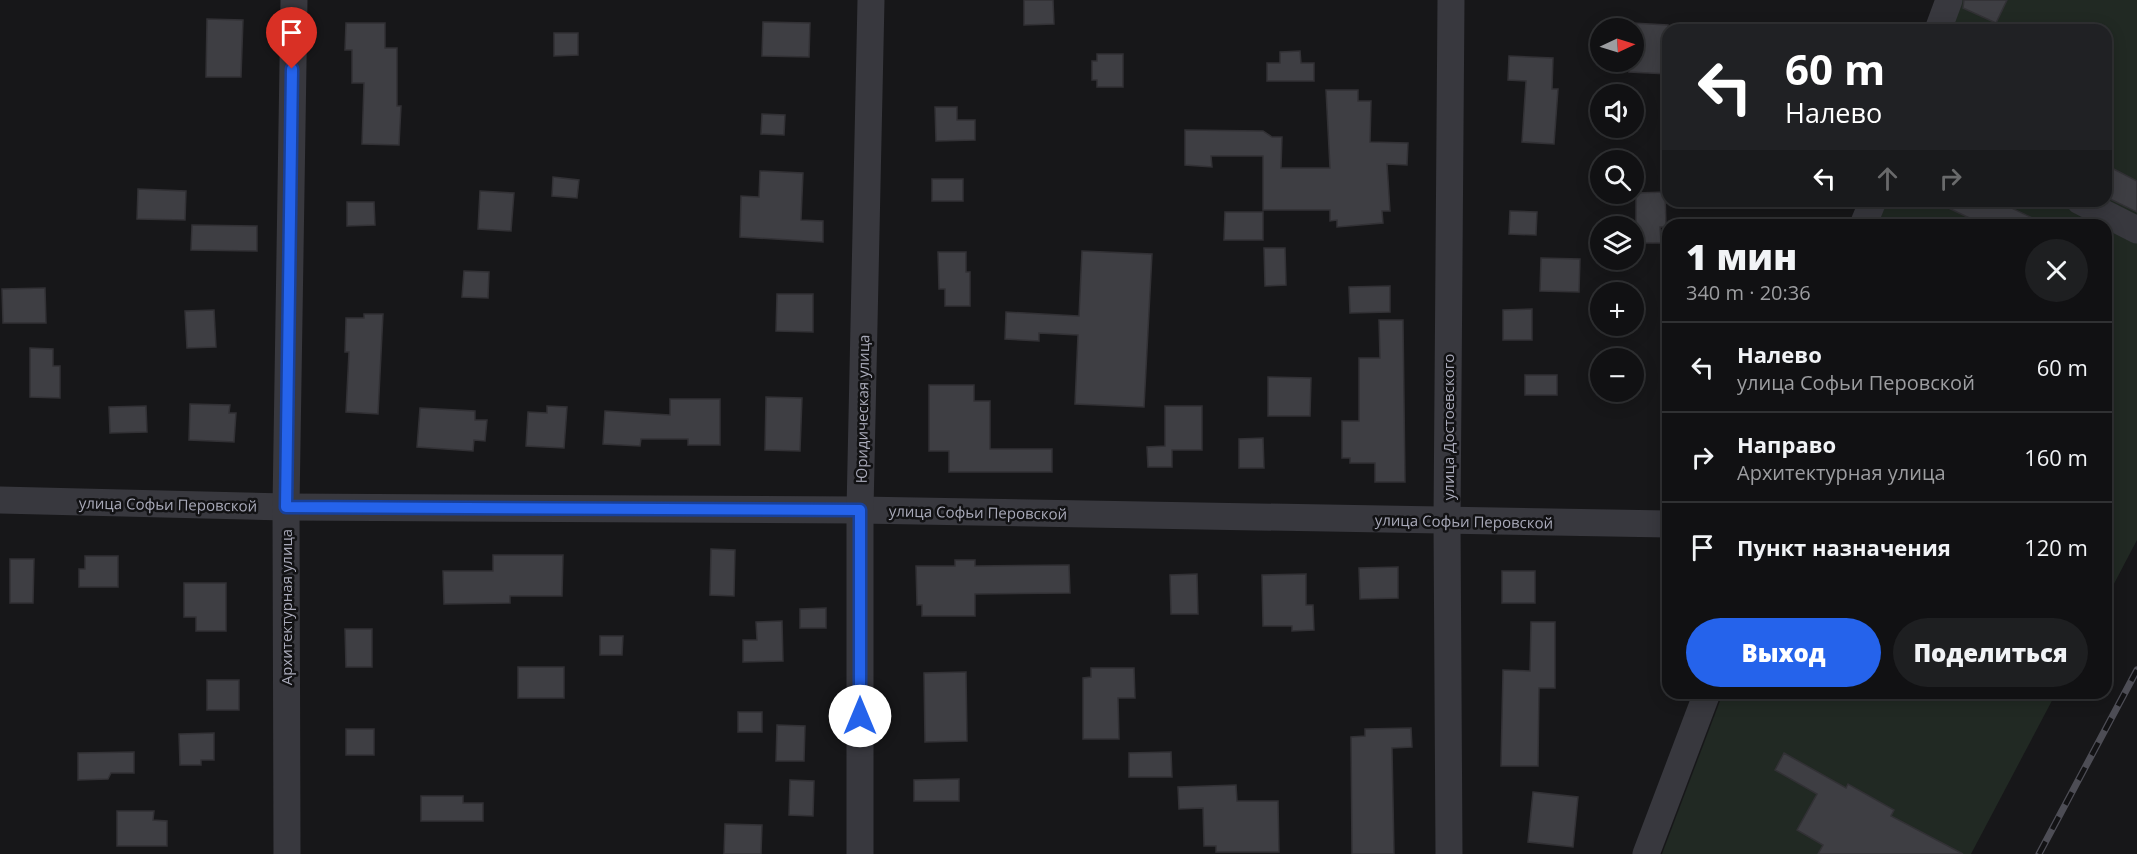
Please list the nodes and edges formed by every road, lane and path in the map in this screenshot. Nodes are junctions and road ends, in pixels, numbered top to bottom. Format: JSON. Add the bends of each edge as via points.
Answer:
{"nodes":[{"id":1,"x":294,"y":0,"type":"edge"},
{"id":2,"x":871,"y":0,"type":"edge"},
{"id":3,"x":1451,"y":0,"type":"edge"},
{"id":4,"x":1949,"y":0,"type":"edge"},
{"id":5,"x":1940,"y":24,"type":"edge"},
{"id":6,"x":2092,"y":207,"type":"edge"},
{"id":7,"x":2137,"y":230,"type":"edge"},
{"id":8,"x":0,"y":500,"type":"edge"},
{"id":9,"x":286,"y":507,"type":"junction"},
{"id":10,"x":860,"y":510,"type":"junction"},
{"id":11,"x":1447,"y":520,"type":"junction"},
{"id":12,"x":1662,"y":524,"type":"edge"},
{"id":13,"x":1705,"y":699,"type":"edge"},
{"id":14,"x":287,"y":854,"type":"edge"},
{"id":15,"x":860,"y":854,"type":"edge"},
{"id":16,"x":1449,"y":854,"type":"edge"},
{"id":17,"x":1646,"y":854,"type":"edge"}],
"edges":[{"from":1,"to":9,"type":"street","name":"Архитектурная улица"},
{"from":2,"to":10,"type":"street","name":"Юридическая улица"},
{"from":3,"to":11,"type":"street","name":"улица Достоевского"},
{"from":4,"to":5,"type":"street"},
{"from":6,"to":7,"type":"street"},
{"from":8,"to":9,"type":"street","name":"улица Софьи Перовской"},
{"from":9,"to":10,"type":"street","name":"улица Софьи Перовской"},
{"from":9,"to":14,"type":"street","name":"Архитектурная улица"},
{"from":10,"to":11,"type":"street","name":"улица Софьи Перовской"},
{"from":10,"to":15,"type":"street","name":"Юридическая улица"},
{"from":11,"to":12,"type":"street","name":"улица Софьи Перовской"},
{"from":11,"to":16,"type":"street","name":"улица Достоевского"},
{"from":13,"to":17,"type":"street"}]}
